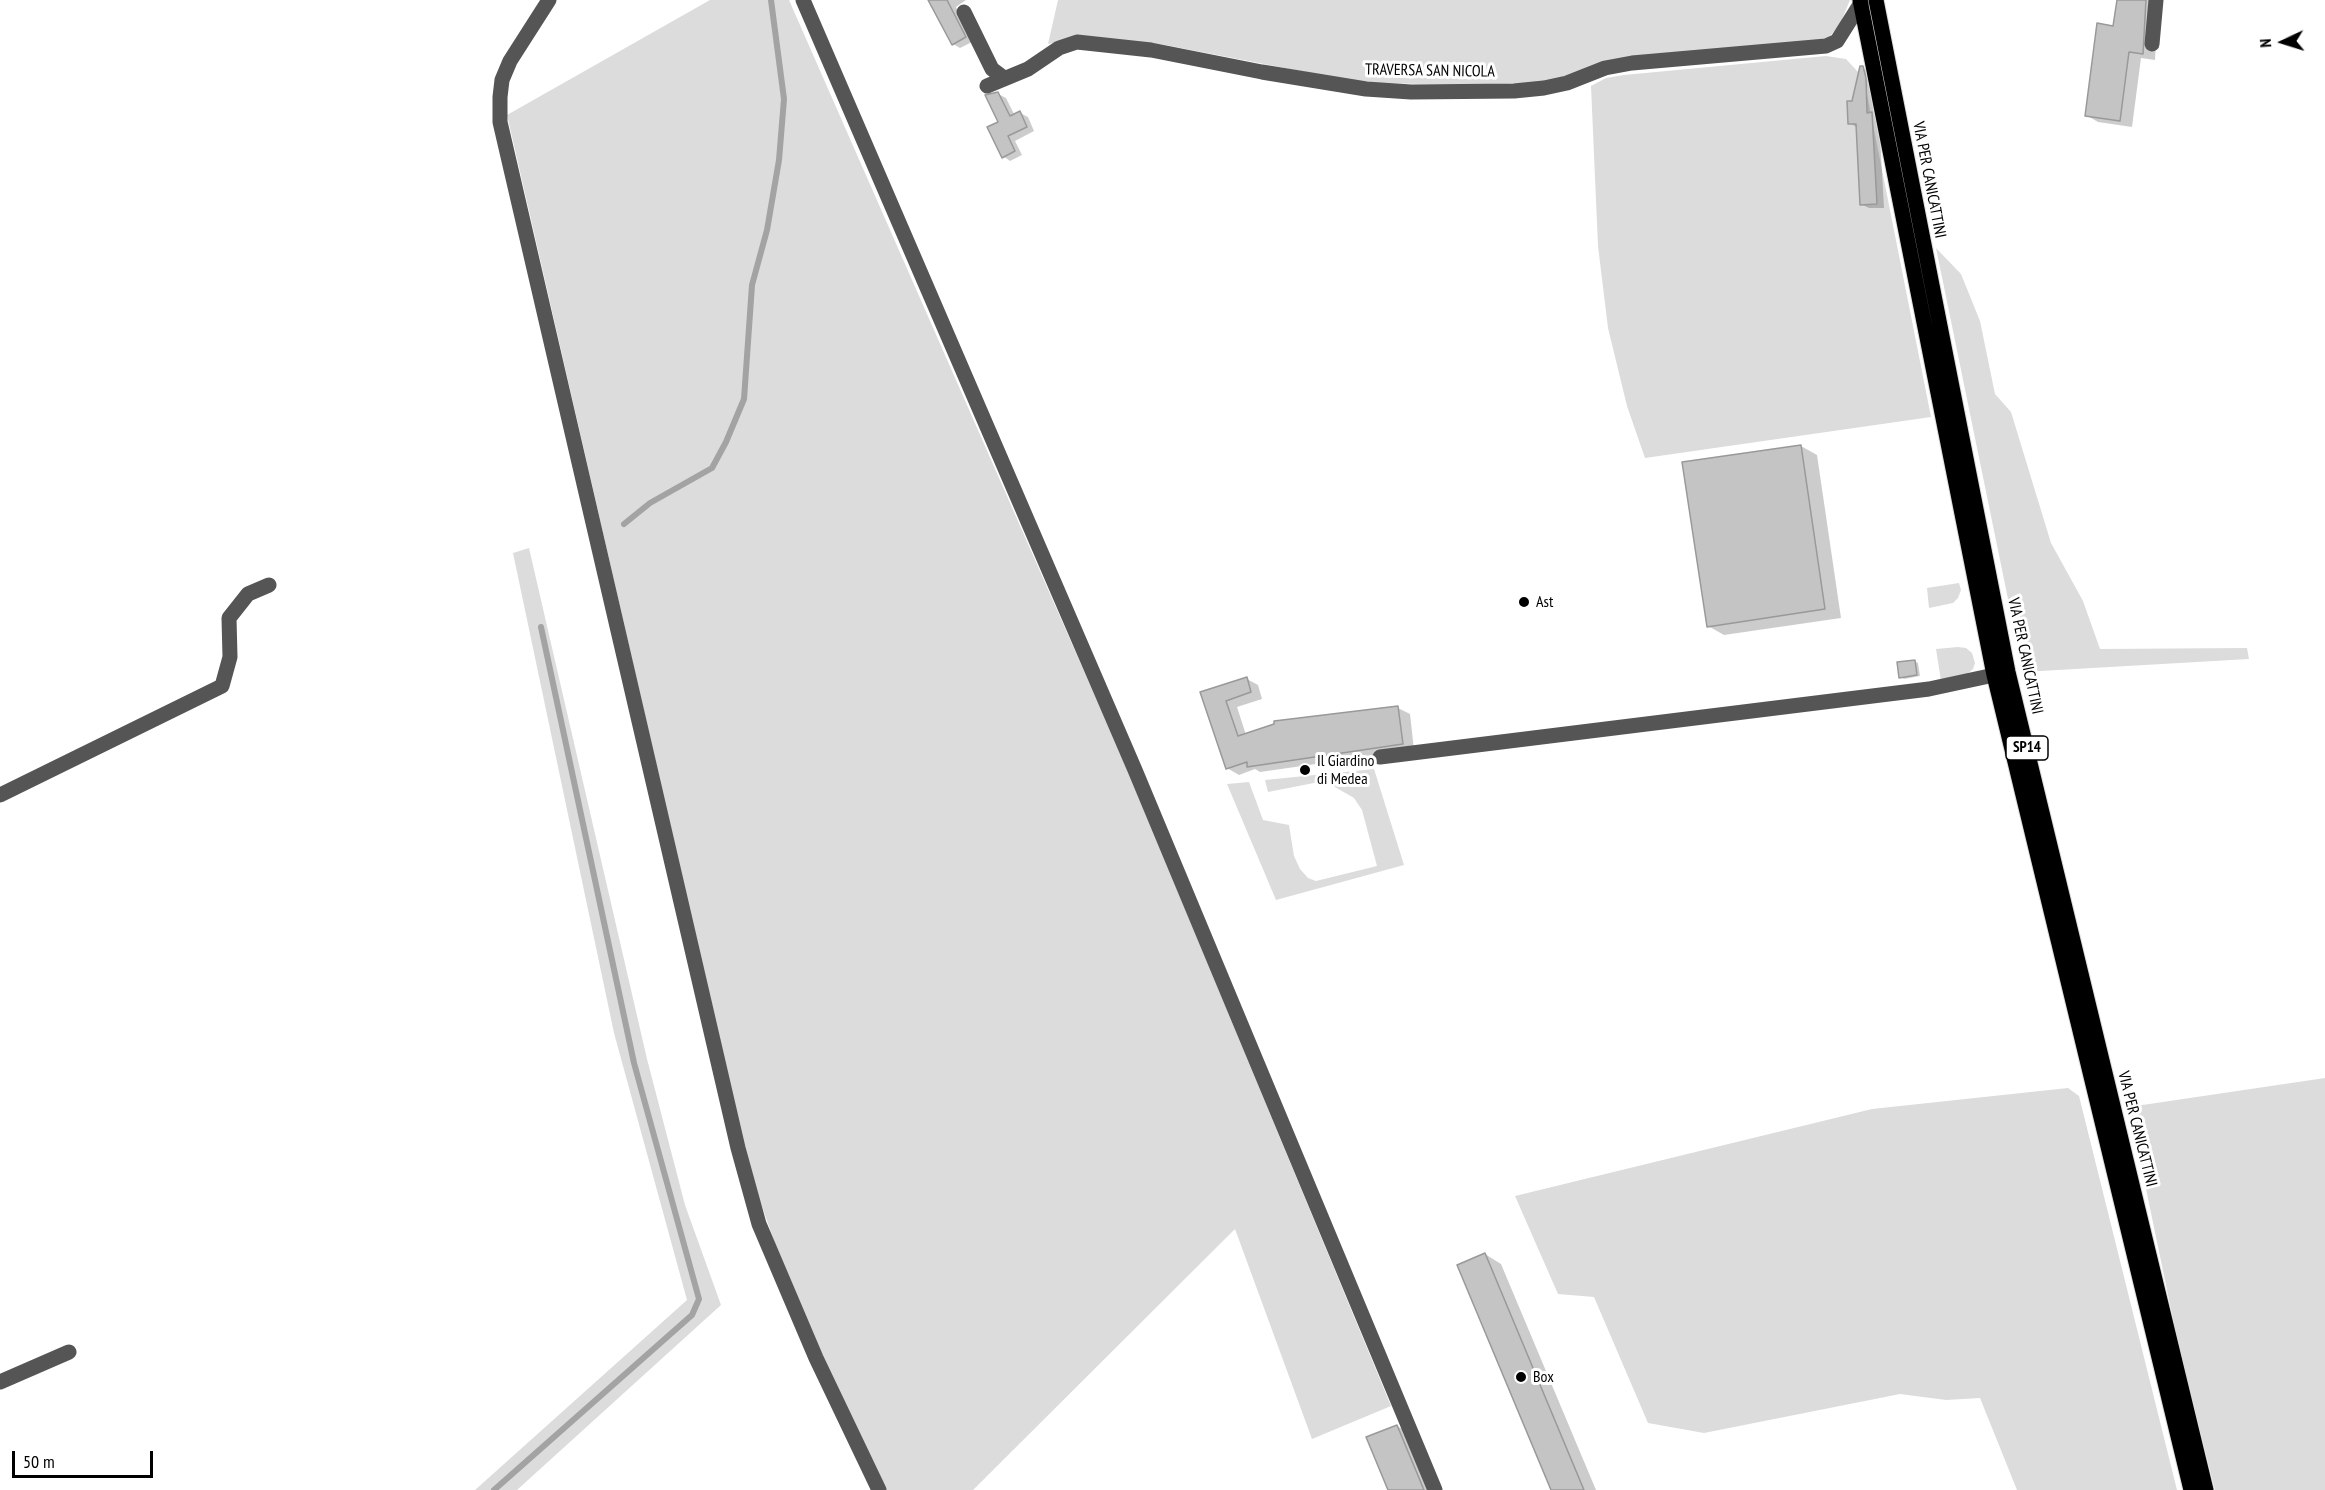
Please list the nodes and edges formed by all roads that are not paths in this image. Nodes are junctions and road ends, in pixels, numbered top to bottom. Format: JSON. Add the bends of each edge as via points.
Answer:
{"nodes":[{"id":1,"x":549,"y":0,"type":"edge"},
{"id":2,"x":803,"y":0,"type":"edge"},
{"id":3,"x":2156,"y":0,"type":"edge"},
{"id":4,"x":1866,"y":1,"type":"edge"},
{"id":5,"x":963,"y":12,"type":"dead end"},
{"id":6,"x":2152,"y":44,"type":"dead end"},
{"id":7,"x":1004,"y":78,"type":"junction"},
{"id":8,"x":987,"y":87,"type":"dead end"},
{"id":9,"x":269,"y":585,"type":"dead end"},
{"id":10,"x":1994,"y":675,"type":"junction"},
{"id":11,"x":1380,"y":757,"type":"dead end"},
{"id":12,"x":0,"y":795,"type":"edge"},
{"id":13,"x":69,"y":1352,"type":"dead end"},
{"id":14,"x":0,"y":1382,"type":"edge"},
{"id":15,"x":879,"y":1490,"type":"edge"},
{"id":16,"x":1435,"y":1490,"type":"edge"},
{"id":17,"x":2191,"y":1490,"type":"edge"},
{"id":18,"x":2206,"y":1490,"type":"edge"}],
"edges":[{"from":1,"to":15,"type":"street","via":[[502,80],[500,122],[738,1148],[759,1224],[816,1358]]},
{"from":2,"to":16,"type":"street","via":[[1135,770]]},
{"from":3,"to":6,"type":"street"},
{"from":4,"to":7,"type":"street","name":"TRAVERSA SAN NICOLA","via":[[1837,40],[1826,46],[1632,63],[1605,68],[1567,83],[1514,91],[1366,89],[1151,50],[1077,42]]},
{"from":4,"to":10,"type":"main road","name":"VIA PER CANICATTINI","number":"SP14"},
{"from":4,"to":18,"type":"main road","name":"VIA PER CANICATTINI","number":"SP14","via":[[2008,672]]},
{"from":5,"to":7,"type":"street","via":[[992,69]]},
{"from":7,"to":8,"type":"street","name":"TRAVERSA SAN NICOLA"},
{"from":9,"to":12,"type":"street","via":[[248,594],[229,618],[230,657],[222,686]]},
{"from":10,"to":11,"type":"street","via":[[1929,688]]},
{"from":10,"to":17,"type":"main road","name":"VIA PER CANICATTINI","number":"SP14"},
{"from":13,"to":14,"type":"street"}]}
